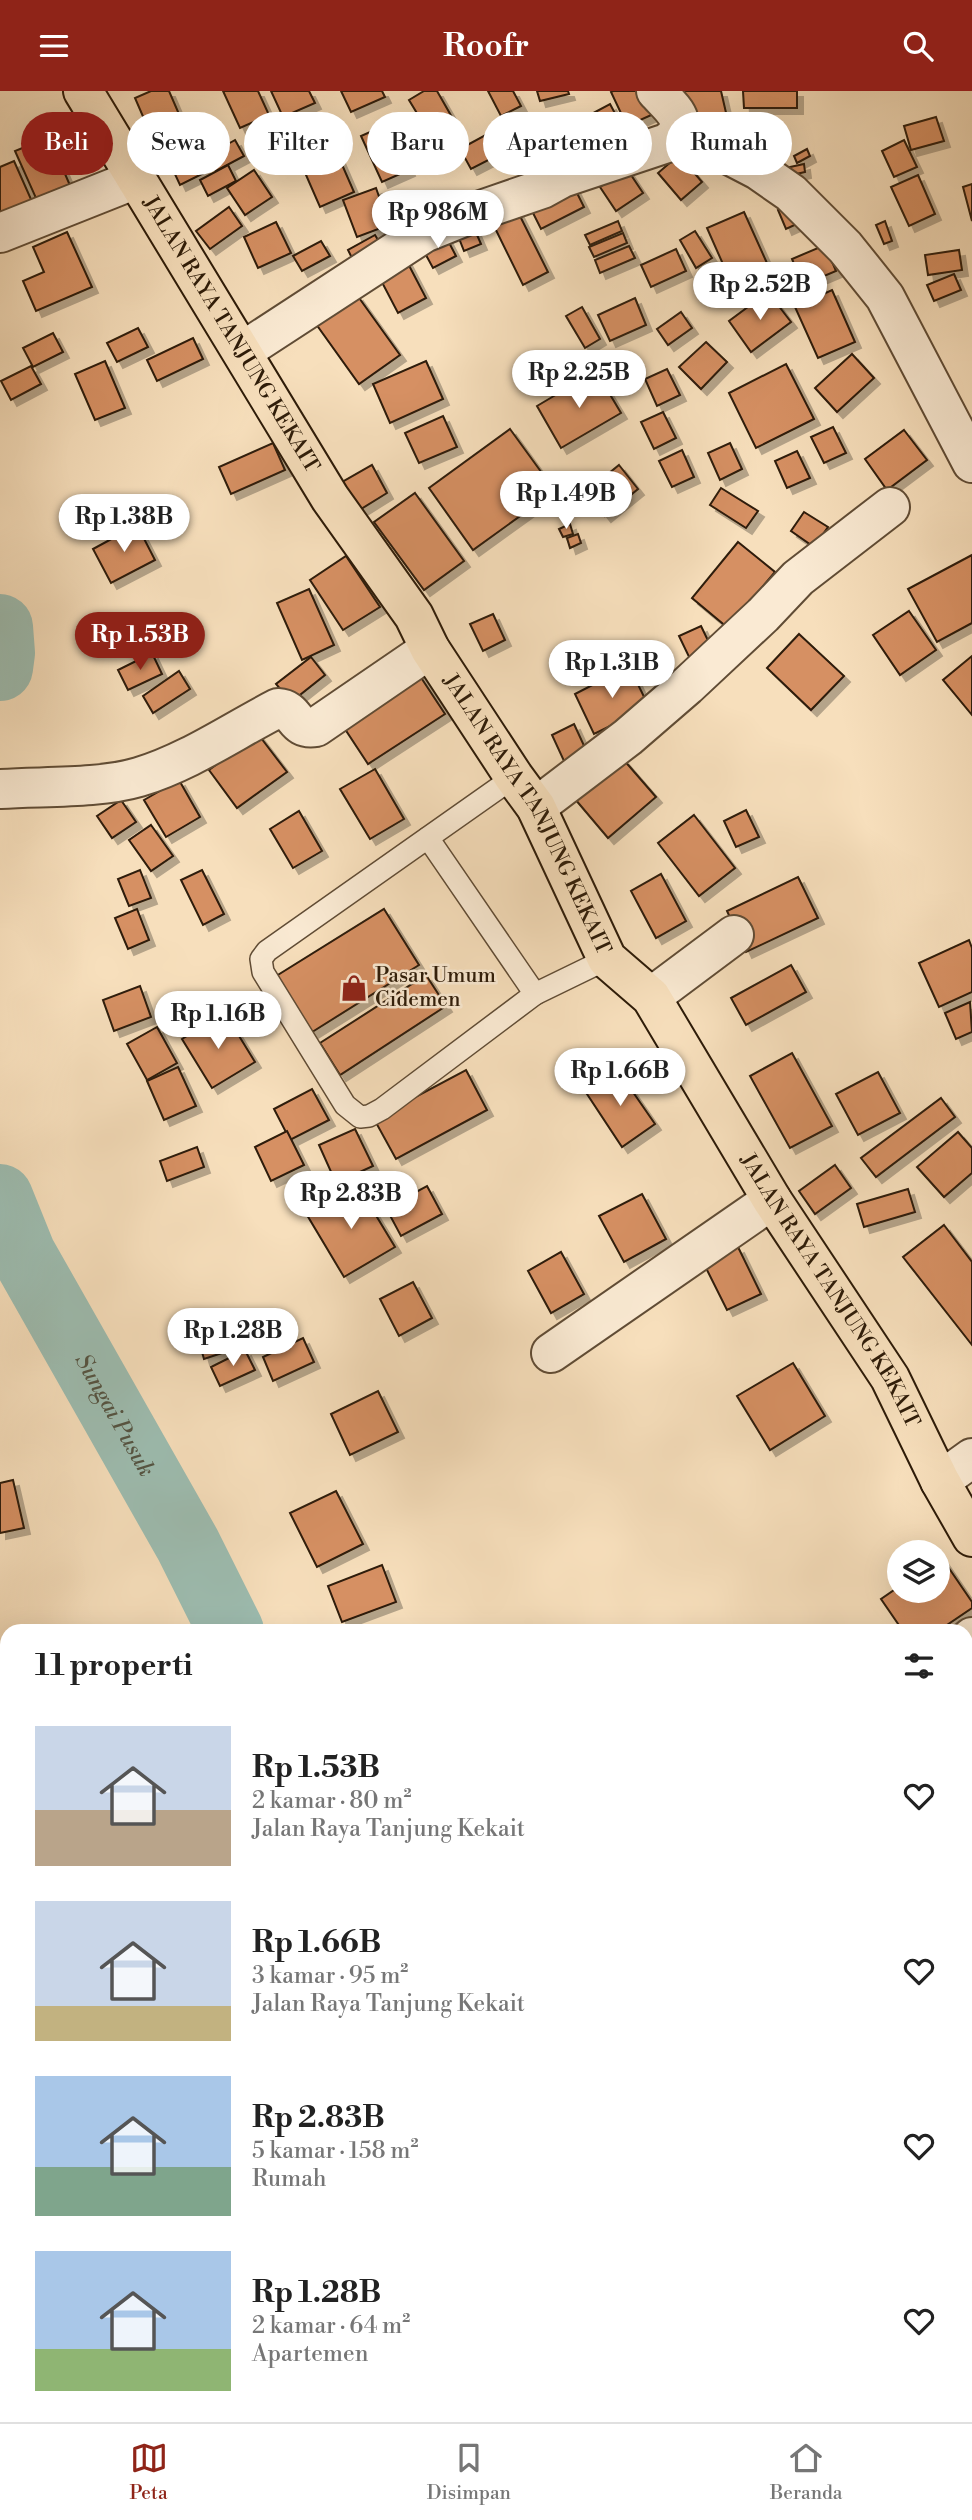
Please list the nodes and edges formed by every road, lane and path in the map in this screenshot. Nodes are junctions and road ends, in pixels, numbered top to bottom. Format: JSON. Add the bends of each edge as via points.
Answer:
{"nodes":[{"id":1,"x":83,"y":91,"type":"edge"},
{"id":2,"x":656,"y":91,"type":"edge"},
{"id":3,"x":677,"y":112,"type":"edge"},
{"id":4,"x":666,"y":143,"type":"edge"},
{"id":5,"x":765,"y":175,"type":"edge"},
{"id":6,"x":136,"y":180,"type":"junction"},
{"id":7,"x":0,"y":233,"type":"edge"},
{"id":8,"x":243,"y":351,"type":"junction"},
{"id":9,"x":972,"y":463,"type":"edge"},
{"id":10,"x":890,"y":507,"type":"dead end"},
{"id":11,"x":430,"y":649,"type":"junction"},
{"id":12,"x":514,"y":778,"type":"junction"},
{"id":13,"x":0,"y":789,"type":"edge"},
{"id":14,"x":536,"y":807,"type":"junction"},
{"id":15,"x":428,"y":838,"type":"junction"},
{"id":16,"x":734,"y":935,"type":"dead end"},
{"id":17,"x":607,"y":959,"type":"junction"},
{"id":18,"x":535,"y":994,"type":"junction"},
{"id":19,"x":651,"y":997,"type":"junction"},
{"id":20,"x":772,"y":1200,"type":"junction"},
{"id":21,"x":551,"y":1353,"type":"dead end"},
{"id":22,"x":972,"y":1458,"type":"edge"},
{"id":23,"x":940,"y":1481,"type":"junction"},
{"id":24,"x":972,"y":1537,"type":"edge"}],
"edges":[{"from":1,"to":6,"type":"main road","name":"JALAN RAYA TANJUNG KEKAIT"},
{"from":2,"to":3,"type":"street"},
{"from":4,"to":8,"type":"street","via":[[424,233]]},
{"from":5,"to":9,"type":"street","via":[[791,193],[845,247],[885,297]]},
{"from":6,"to":7,"type":"street"},
{"from":6,"to":8,"type":"main road","name":"JALAN RAYA TANJUNG KEKAIT"},
{"from":8,"to":11,"type":"main road","name":"JALAN RAYA TANJUNG KEKAIT","via":[[330,498],[414,616]]},
{"from":10,"to":14,"type":"street","via":[[798,578],[628,737]]},
{"from":11,"to":12,"type":"main road","name":"JALAN RAYA TANJUNG KEKAIT"},
{"from":11,"to":13,"type":"street","via":[[316,727],[300,726],[290,712],[278,708],[163,769],[111,783]]},
{"from":12,"to":14,"type":"main road","name":"JALAN RAYA TANJUNG KEKAIT"},
{"from":12,"to":15,"type":"lane"},
{"from":14,"to":17,"type":"main road","name":"JALAN RAYA TANJUNG KEKAIT"},
{"from":15,"to":18,"type":"lane"},
{"from":15,"to":18,"type":"lane","via":[[261,959],[263,972],[345,1105],[360,1117],[382,1109]]},
{"from":16,"to":19,"type":"street"},
{"from":17,"to":18,"type":"lane"},
{"from":17,"to":19,"type":"main road","name":"JALAN RAYA TANJUNG KEKAIT"},
{"from":19,"to":20,"type":"main road","name":"JALAN RAYA TANJUNG KEKAIT"},
{"from":20,"to":21,"type":"street"},
{"from":20,"to":23,"type":"main road","name":"JALAN RAYA TANJUNG KEKAIT","via":[[890,1378]]},
{"from":22,"to":23,"type":"street"},
{"from":23,"to":24,"type":"main road","name":"JALAN RAYA TANJUNG KEKAIT"}]}
